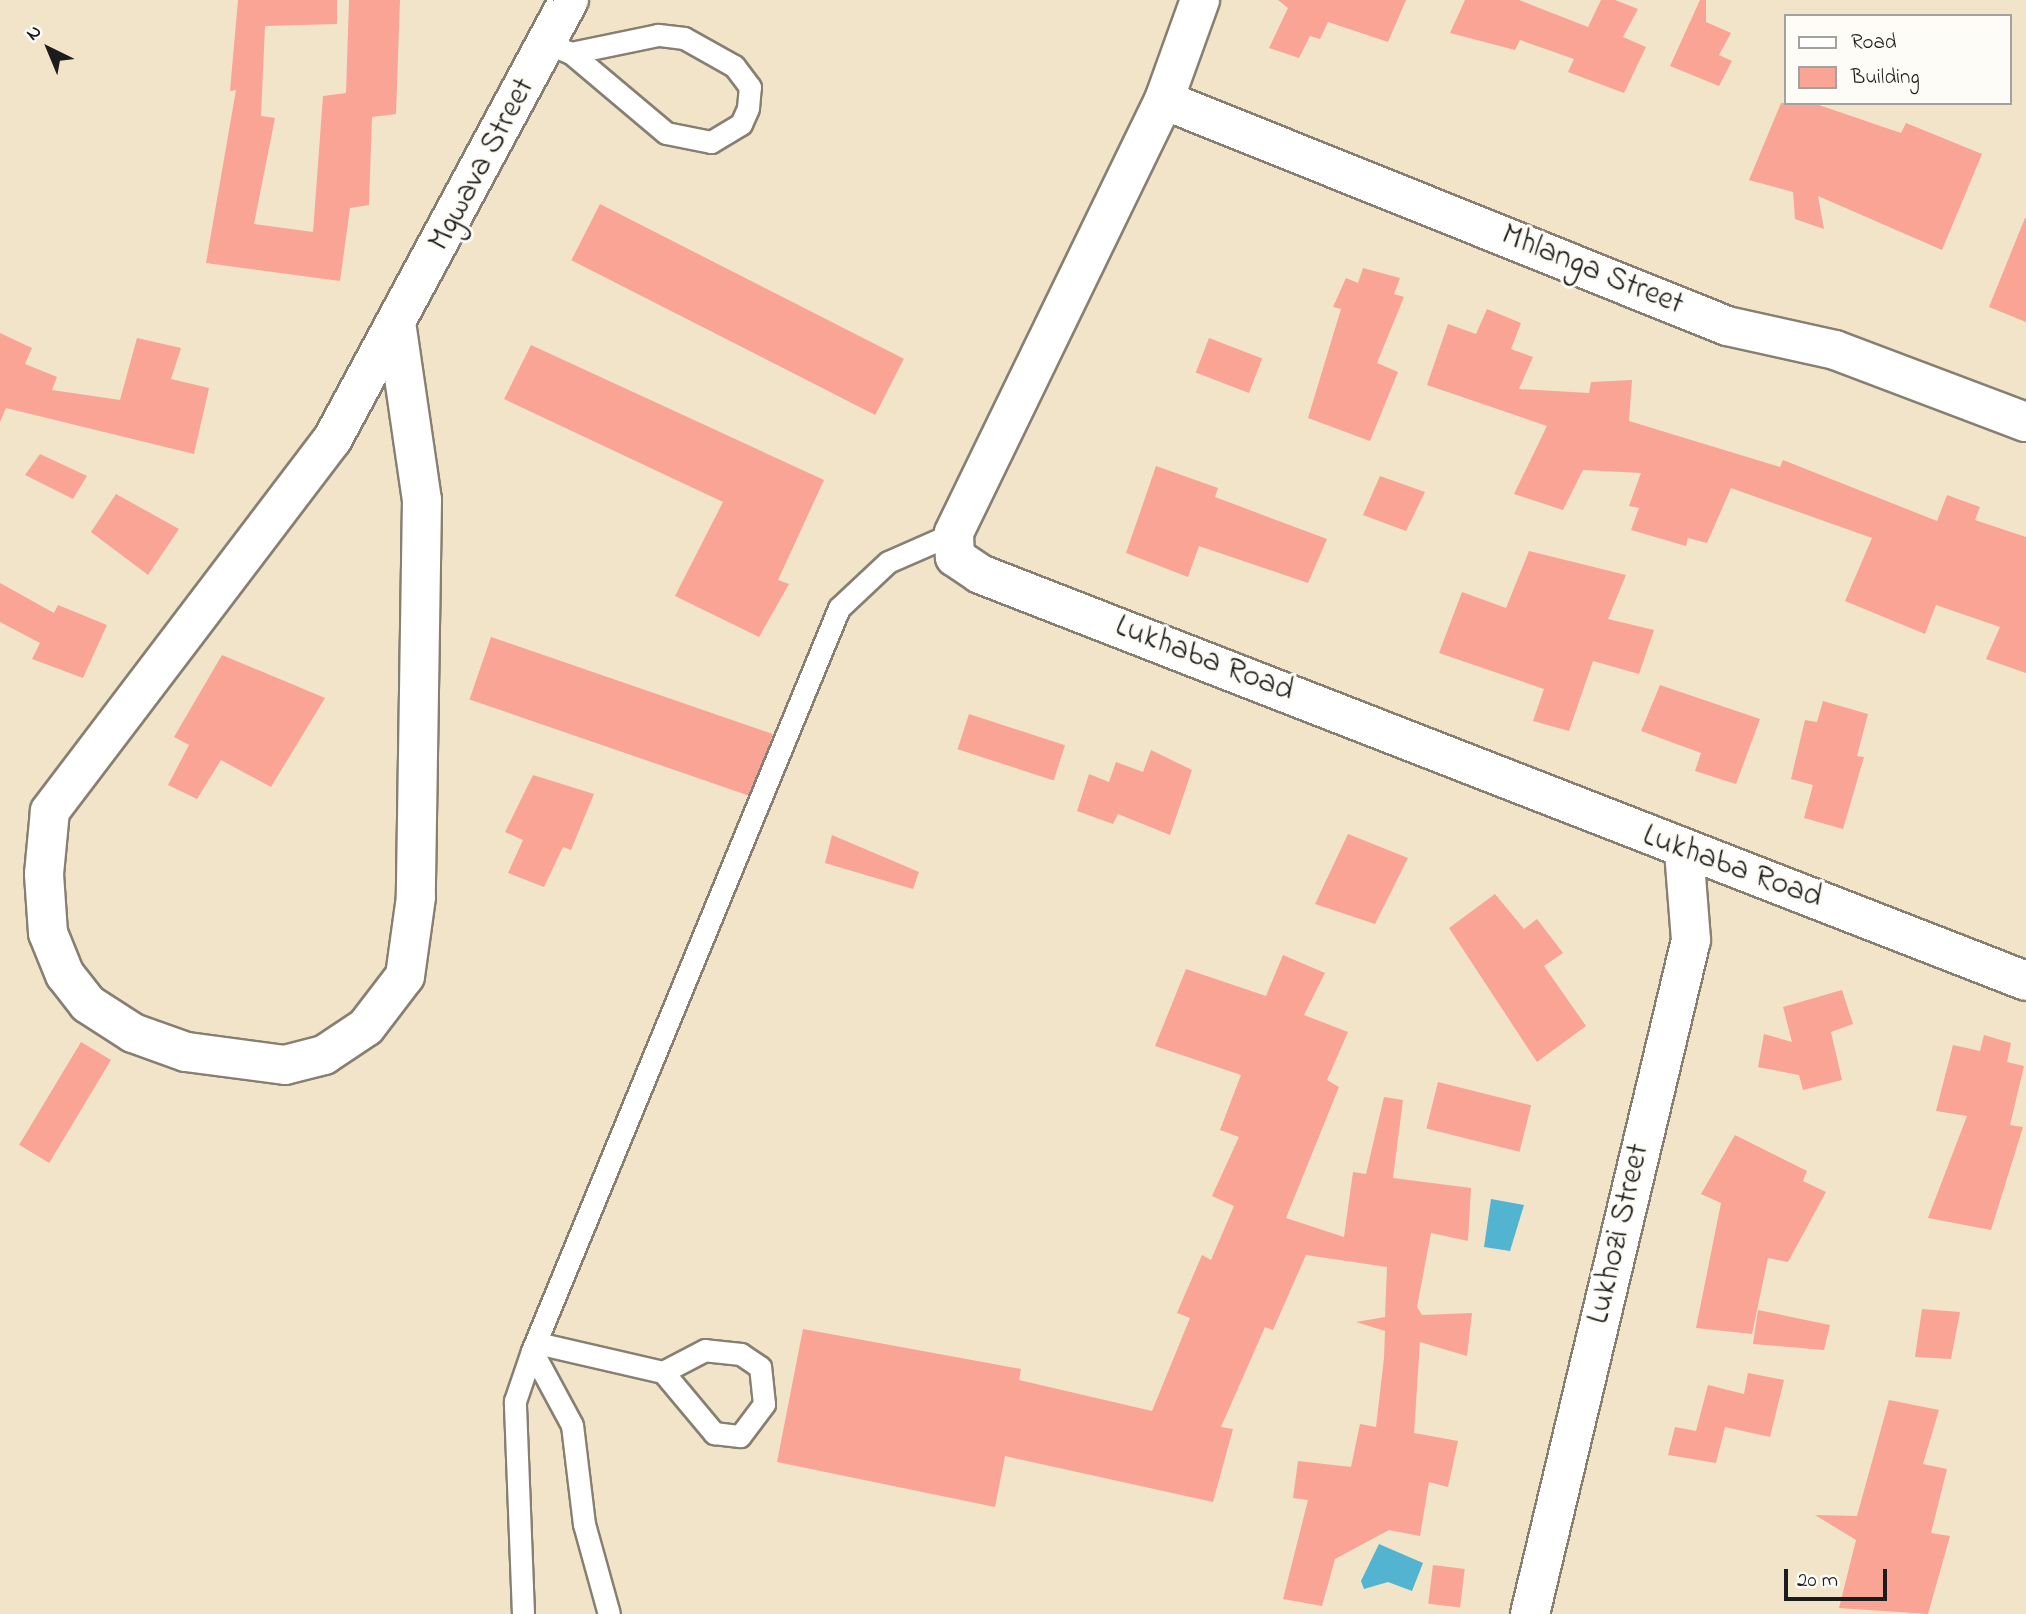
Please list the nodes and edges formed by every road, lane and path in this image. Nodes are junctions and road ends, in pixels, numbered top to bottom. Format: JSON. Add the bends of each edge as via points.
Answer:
{"nodes":[{"id":1,"x":569,"y":0,"type":"edge"},
{"id":2,"x":1200,"y":0,"type":"edge"},
{"id":3,"x":559,"y":48,"type":"junction"},
{"id":4,"x":1164,"y":100,"type":"junction"},
{"id":5,"x":397,"y":329,"type":"junction"},
{"id":6,"x":2026,"y":422,"type":"edge"},
{"id":7,"x":954,"y":533,"type":"junction"},
{"id":8,"x":1684,"y":852,"type":"junction"},
{"id":9,"x":2026,"y":981,"type":"edge"},
{"id":10,"x":535,"y":1347,"type":"junction"},
{"id":11,"x":663,"y":1372,"type":"junction"},
{"id":12,"x":523,"y":1614,"type":"edge"},
{"id":13,"x":609,"y":1614,"type":"edge"},
{"id":14,"x":1531,"y":1614,"type":"edge"}],
"edges":[{"from":1,"to":3,"type":"street","name":"Mgwava Street"},
{"from":2,"to":4,"type":"street"},
{"from":3,"to":3,"type":"lane","via":[[635,111],[687,140],[711,142],[741,124],[748,107],[750,87],[734,66],[684,38],[658,35]]},
{"from":3,"to":5,"type":"street","name":"Mgwava Street"},
{"from":4,"to":6,"type":"street","name":"Mhlanga Street","via":[[1727,326],[1835,350]]},
{"from":4,"to":7,"type":"street"},
{"from":5,"to":5,"type":"street","name":"Mgwava Street","via":[[422,500],[416,897],[405,976],[366,1027],[324,1055],[285,1065],[186,1052],[133,1033],[88,1004],[65,975],[48,933],[44,874],[50,811],[332,440]]},
{"from":7,"to":8,"type":"street","name":"Lukhaba Road","via":[[955,557],[980,574]]},
{"from":7,"to":10,"type":"lane","via":[[888,562],[839,608]]},
{"from":8,"to":9,"type":"street","name":"Lukhaba Road"},
{"from":8,"to":14,"type":"street","name":"Lukhozi Street","via":[[1691,940]]},
{"from":10,"to":11,"type":"lane"},
{"from":10,"to":12,"type":"lane","via":[[515,1401]]},
{"from":10,"to":13,"type":"lane","via":[[572,1425],[584,1524]]},
{"from":11,"to":11,"type":"lane","via":[[714,1433],[740,1436],[764,1404],[760,1367],[741,1354],[705,1349]]}]}
